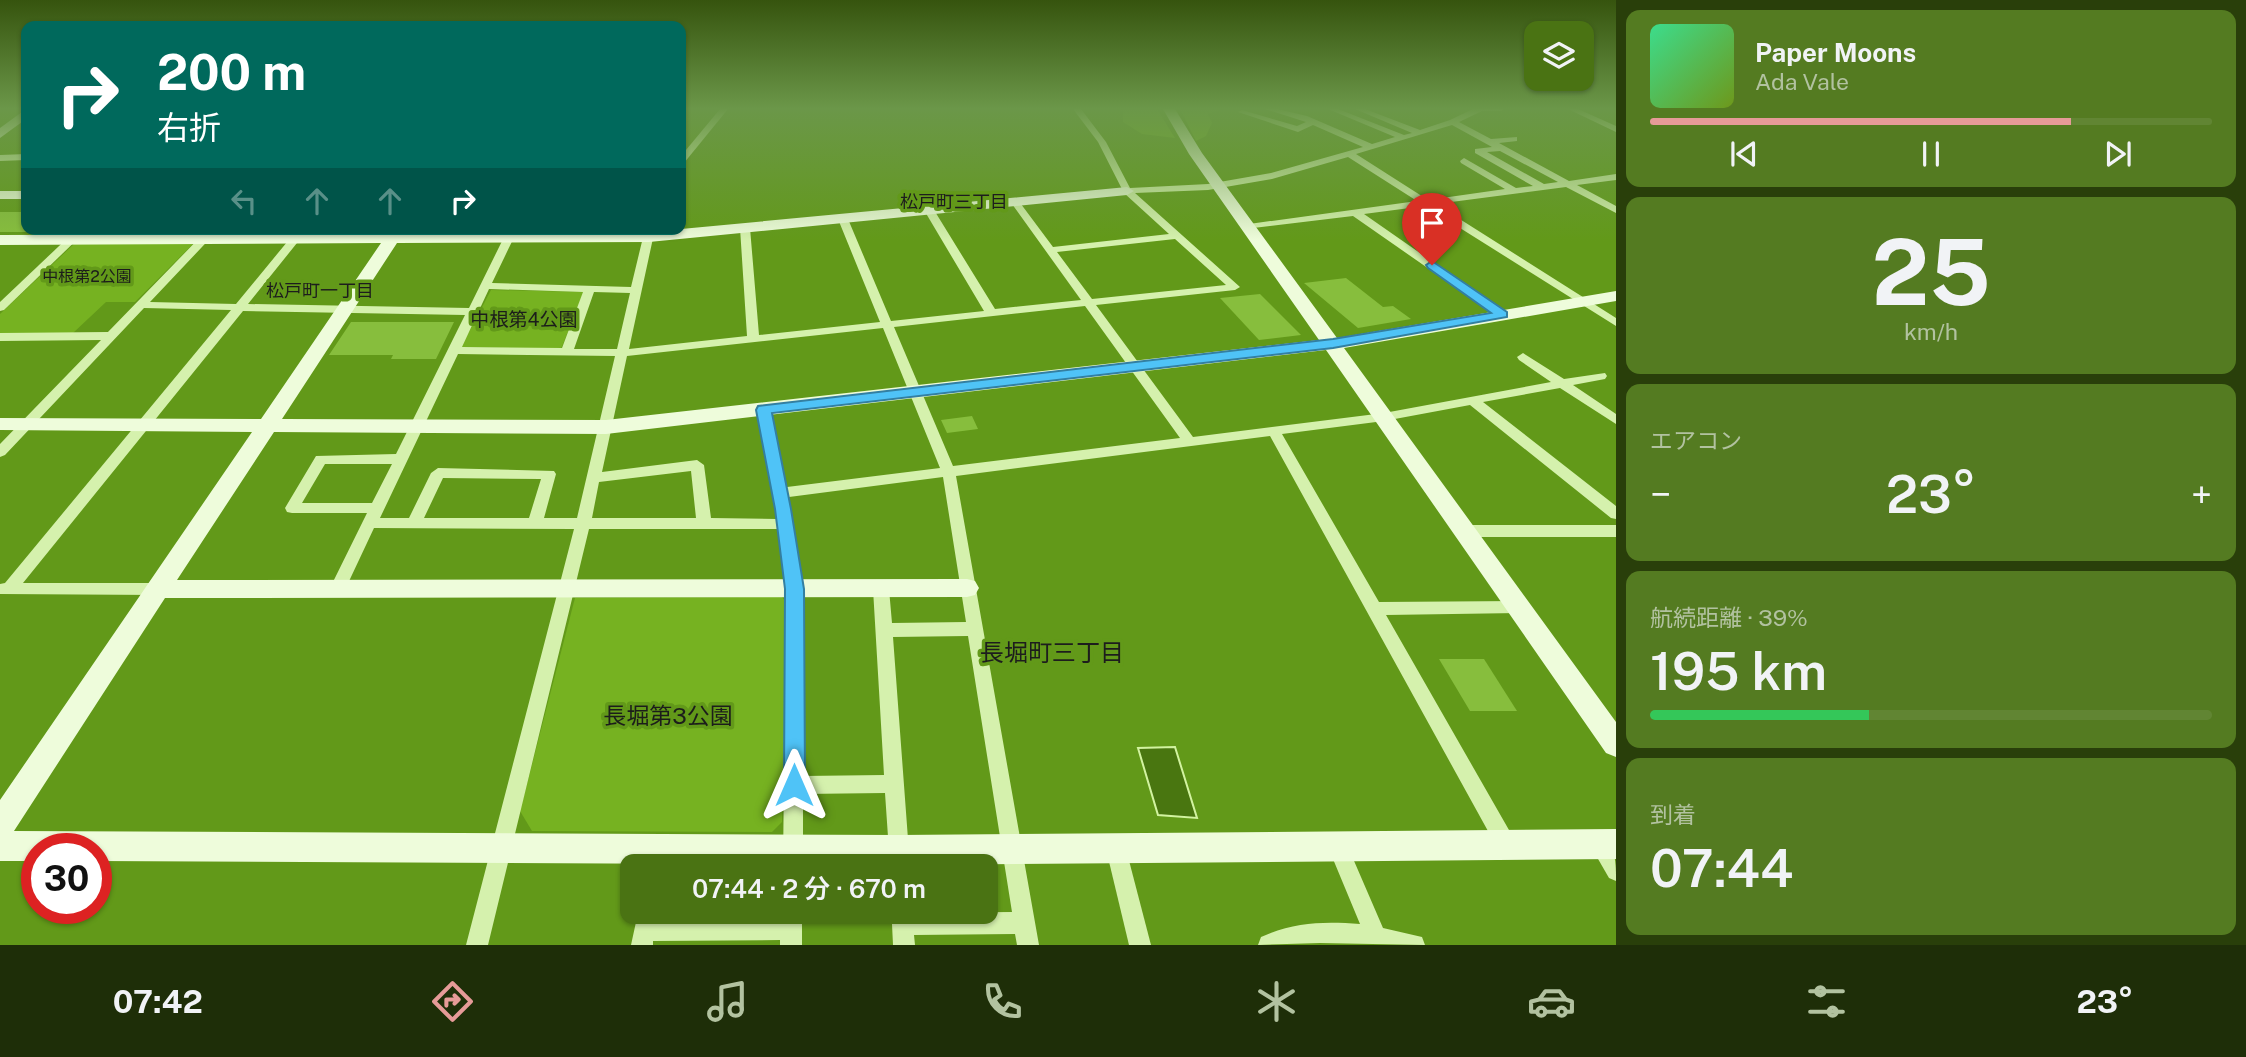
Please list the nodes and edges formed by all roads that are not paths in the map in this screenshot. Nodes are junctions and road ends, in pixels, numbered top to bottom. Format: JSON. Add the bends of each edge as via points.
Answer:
{"nodes":[{"id":1,"x":1108,"y":153,"type":"edge"},
{"id":2,"x":1194,"y":153,"type":"edge"},
{"id":3,"x":1357,"y":153,"type":"edge"},
{"id":4,"x":1482,"y":153,"type":"edge"},
{"id":5,"x":1511,"y":153,"type":"edge"},
{"id":6,"x":1351,"y":155,"type":"junction"},
{"id":7,"x":21,"y":157,"type":"edge"},
{"id":8,"x":0,"y":158,"type":"edge"},
{"id":9,"x":1464,"y":161,"type":"dead end"},
{"id":10,"x":1616,"y":177,"type":"edge"},
{"id":11,"x":1566,"y":184,"type":"junction"},
{"id":12,"x":1219,"y":185,"type":"junction"},
{"id":13,"x":1542,"y":187,"type":"junction"},
{"id":14,"x":1127,"y":191,"type":"junction"},
{"id":15,"x":1515,"y":191,"type":"junction"},
{"id":16,"x":0,"y":195,"type":"edge"},
{"id":17,"x":21,"y":195,"type":"edge"},
{"id":18,"x":1015,"y":202,"type":"junction"},
{"id":19,"x":1426,"y":203,"type":"junction"},
{"id":20,"x":929,"y":210,"type":"junction"},
{"id":21,"x":1616,"y":210,"type":"edge"},
{"id":22,"x":1356,"y":213,"type":"junction"},
{"id":23,"x":844,"y":219,"type":"junction"},
{"id":24,"x":1249,"y":227,"type":"junction"},
{"id":25,"x":745,"y":228,"type":"junction"},
{"id":26,"x":686,"y":231,"type":"edge"},
{"id":27,"x":65,"y":235,"type":"edge"},
{"id":28,"x":77,"y":235,"type":"edge"},
{"id":29,"x":208,"y":235,"type":"edge"},
{"id":30,"x":226,"y":235,"type":"edge"},
{"id":31,"x":362,"y":235,"type":"edge"},
{"id":32,"x":394,"y":235,"type":"edge"},
{"id":33,"x":510,"y":235,"type":"edge"},
{"id":34,"x":650,"y":235,"type":"edge"},
{"id":35,"x":1176,"y":236,"type":"junction"},
{"id":36,"x":296,"y":239,"type":"junction"},
{"id":37,"x":0,"y":240,"type":"edge"},
{"id":38,"x":1051,"y":250,"type":"junction"},
{"id":39,"x":485,"y":286,"type":"junction"},
{"id":40,"x":590,"y":289,"type":"junction"},
{"id":41,"x":636,"y":290,"type":"junction"},
{"id":42,"x":1616,"y":296,"type":"edge"},
{"id":43,"x":1583,"y":302,"type":"junction"},
{"id":44,"x":1091,"y":303,"type":"junction"},
{"id":45,"x":141,"y":305,"type":"junction"},
{"id":46,"x":239,"y":307,"type":"junction"},
{"id":47,"x":0,"y":308,"type":"edge"},
{"id":48,"x":344,"y":309,"type":"junction"},
{"id":49,"x":472,"y":312,"type":"junction"},
{"id":50,"x":991,"y":313,"type":"junction"},
{"id":51,"x":1502,"y":315,"type":"junction"},
{"id":52,"x":1616,"y":323,"type":"edge"},
{"id":53,"x":887,"y":325,"type":"junction"},
{"id":54,"x":112,"y":336,"type":"junction"},
{"id":55,"x":0,"y":337,"type":"edge"},
{"id":56,"x":753,"y":339,"type":"junction"},
{"id":57,"x":1333,"y":344,"type":"junction"},
{"id":58,"x":454,"y":350,"type":"junction"},
{"id":59,"x":567,"y":352,"type":"junction"},
{"id":60,"x":622,"y":353,"type":"junction"},
{"id":61,"x":1523,"y":357,"type":"dead end"},
{"id":62,"x":1135,"y":367,"type":"junction"},
{"id":63,"x":1601,"y":376,"type":"dead end"},
{"id":64,"x":1563,"y":383,"type":"junction"},
{"id":65,"x":916,"y":392,"type":"junction"},
{"id":66,"x":1472,"y":400,"type":"junction"},
{"id":67,"x":764,"y":410,"type":"junction"},
{"id":68,"x":1384,"y":417,"type":"junction"},
{"id":69,"x":1616,"y":420,"type":"edge"},
{"id":70,"x":0,"y":424,"type":"edge"},
{"id":71,"x":28,"y":424,"type":"junction"},
{"id":72,"x":144,"y":425,"type":"junction"},
{"id":73,"x":267,"y":425,"type":"junction"},
{"id":74,"x":415,"y":426,"type":"junction"},
{"id":75,"x":606,"y":427,"type":"junction"},
{"id":76,"x":1274,"y":431,"type":"junction"},
{"id":77,"x":1190,"y":442,"type":"junction"},
{"id":78,"x":0,"y":452,"type":"edge"},
{"id":79,"x":399,"y":459,"type":"junction"},
{"id":80,"x":948,"y":473,"type":"junction"},
{"id":81,"x":593,"y":478,"type":"junction"},
{"id":82,"x":780,"y":494,"type":"junction"},
{"id":83,"x":376,"y":509,"type":"junction"},
{"id":84,"x":1616,"y":514,"type":"edge"},
{"id":85,"x":369,"y":523,"type":"junction"},
{"id":86,"x":414,"y":523,"type":"junction"},
{"id":87,"x":535,"y":523,"type":"junction"},
{"id":88,"x":582,"y":524,"type":"junction"},
{"id":89,"x":704,"y":524,"type":"junction"},
{"id":90,"x":786,"y":524,"type":"junction"},
{"id":91,"x":1465,"y":531,"type":"junction"},
{"id":92,"x":1616,"y":531,"type":"edge"},
{"id":93,"x":967,"y":588,"type":"junction"},
{"id":94,"x":5,"y":589,"type":"edge"},
{"id":95,"x":158,"y":589,"type":"junction"},
{"id":96,"x":568,"y":589,"type":"junction"},
{"id":97,"x":794,"y":589,"type":"junction"},
{"id":98,"x":881,"y":589,"type":"junction"},
{"id":99,"x":337,"y":590,"type":"junction"},
{"id":100,"x":1519,"y":607,"type":"junction"},
{"id":101,"x":1373,"y":609,"type":"junction"},
{"id":102,"x":974,"y":629,"type":"junction"},
{"id":103,"x":884,"y":630,"type":"junction"},
{"id":104,"x":1616,"y":744,"type":"edge"},
{"id":105,"x":895,"y":784,"type":"junction"},
{"id":106,"x":794,"y":785,"type":"junction"},
{"id":107,"x":0,"y":826,"type":"edge"},
{"id":108,"x":1607,"y":844,"type":"edge"},
{"id":109,"x":0,"y":846,"type":"edge"},
{"id":110,"x":1507,"y":846,"type":"junction"},
{"id":111,"x":1338,"y":847,"type":"junction"},
{"id":112,"x":501,"y":848,"type":"junction"},
{"id":113,"x":1012,"y":848,"type":"junction"},
{"id":114,"x":1116,"y":849,"type":"junction"},
{"id":115,"x":676,"y":854,"type":"edge"},
{"id":116,"x":793,"y":854,"type":"edge"},
{"id":117,"x":900,"y":854,"type":"edge"},
{"id":118,"x":945,"y":854,"type":"edge"},
{"id":119,"x":1616,"y":871,"type":"edge"},
{"id":120,"x":1024,"y":923,"type":"junction"},
{"id":121,"x":903,"y":927,"type":"edge"},
{"id":122,"x":791,"y":929,"type":"edge"},
{"id":123,"x":1376,"y":936,"type":"junction"},
{"id":124,"x":477,"y":945,"type":"edge"},
{"id":125,"x":642,"y":945,"type":"edge"},
{"id":126,"x":1028,"y":945,"type":"edge"},
{"id":127,"x":1140,"y":945,"type":"edge"},
{"id":128,"x":1269,"y":945,"type":"edge"},
{"id":129,"x":1414,"y":945,"type":"edge"}],
"edges":[{"from":1,"to":14,"type":"street"},
{"from":2,"to":12,"type":"street"},
{"from":3,"to":6,"type":"street"},
{"from":4,"to":13,"type":"street"},
{"from":5,"to":11,"type":"street"},
{"from":6,"to":12,"type":"street"},
{"from":6,"to":19,"type":"street"},
{"from":7,"to":8,"type":"street"},
{"from":9,"to":15,"type":"street"},
{"from":10,"to":11,"type":"street"},
{"from":11,"to":13,"type":"street"},
{"from":11,"to":21,"type":"street"},
{"from":12,"to":14,"type":"street"},
{"from":12,"to":24,"type":"street"},
{"from":13,"to":15,"type":"street"},
{"from":14,"to":18,"type":"street"},
{"from":14,"to":35,"type":"street"},
{"from":15,"to":19,"type":"street"},
{"from":16,"to":17,"type":"street"},
{"from":18,"to":20,"type":"street"},
{"from":18,"to":38,"type":"street"},
{"from":19,"to":22,"type":"street"},
{"from":19,"to":43,"type":"street"},
{"from":20,"to":23,"type":"street"},
{"from":20,"to":50,"type":"street"},
{"from":22,"to":24,"type":"street"},
{"from":22,"to":51,"type":"street"},
{"from":23,"to":25,"type":"street"},
{"from":23,"to":53,"type":"street"},
{"from":24,"to":57,"type":"street"},
{"from":25,"to":26,"type":"street"},
{"from":25,"to":56,"type":"street"},
{"from":27,"to":37,"type":"street"},
{"from":28,"to":47,"type":"street"},
{"from":29,"to":45,"type":"street"},
{"from":30,"to":36,"type":"street"},
{"from":31,"to":36,"type":"street"},
{"from":32,"to":48,"type":"street"},
{"from":33,"to":39,"type":"street"},
{"from":34,"to":41,"type":"street"},
{"from":35,"to":38,"type":"street"},
{"from":35,"to":44,"type":"street","via":[[1235,287]]},
{"from":36,"to":46,"type":"street"},
{"from":38,"to":44,"type":"street"},
{"from":39,"to":40,"type":"street"},
{"from":39,"to":49,"type":"street"},
{"from":40,"to":41,"type":"street"},
{"from":40,"to":59,"type":"street"},
{"from":41,"to":60,"type":"street"},
{"from":42,"to":43,"type":"street"},
{"from":43,"to":51,"type":"street"},
{"from":43,"to":52,"type":"street"},
{"from":44,"to":50,"type":"street"},
{"from":44,"to":62,"type":"street"},
{"from":45,"to":46,"type":"street"},
{"from":45,"to":54,"type":"street"},
{"from":46,"to":48,"type":"street"},
{"from":46,"to":72,"type":"street"},
{"from":48,"to":49,"type":"street"},
{"from":48,"to":73,"type":"street"},
{"from":49,"to":58,"type":"street"},
{"from":50,"to":53,"type":"street"},
{"from":51,"to":57,"type":"street"},
{"from":53,"to":56,"type":"street"},
{"from":53,"to":65,"type":"street"},
{"from":54,"to":55,"type":"street"},
{"from":54,"to":71,"type":"street"},
{"from":56,"to":60,"type":"street"},
{"from":57,"to":62,"type":"street"},
{"from":57,"to":68,"type":"street"},
{"from":58,"to":59,"type":"street"},
{"from":58,"to":74,"type":"street"},
{"from":59,"to":60,"type":"street"},
{"from":60,"to":75,"type":"street"},
{"from":61,"to":64,"type":"street"},
{"from":62,"to":65,"type":"street"},
{"from":62,"to":77,"type":"street"},
{"from":63,"to":64,"type":"street"},
{"from":64,"to":66,"type":"street"},
{"from":64,"to":69,"type":"street"},
{"from":65,"to":67,"type":"street"},
{"from":65,"to":80,"type":"street"},
{"from":66,"to":68,"type":"street"},
{"from":66,"to":84,"type":"street"},
{"from":67,"to":75,"type":"street"},
{"from":67,"to":82,"type":"street"},
{"from":68,"to":76,"type":"street"},
{"from":68,"to":91,"type":"street"},
{"from":70,"to":71,"type":"street"},
{"from":71,"to":72,"type":"street"},
{"from":71,"to":78,"type":"street"},
{"from":72,"to":73,"type":"street"},
{"from":72,"to":94,"type":"street"},
{"from":73,"to":74,"type":"street"},
{"from":73,"to":95,"type":"street"},
{"from":74,"to":75,"type":"street"},
{"from":74,"to":79,"type":"street"},
{"from":75,"to":81,"type":"street"},
{"from":76,"to":77,"type":"street"},
{"from":76,"to":101,"type":"street"},
{"from":77,"to":80,"type":"street"},
{"from":79,"to":83,"type":"street"},
{"from":79,"to":83,"type":"street","via":[[321,459],[292,508]]},
{"from":80,"to":82,"type":"street"},
{"from":80,"to":93,"type":"street"},
{"from":81,"to":88,"type":"street"},
{"from":81,"to":89,"type":"street","via":[[697,465]]},
{"from":82,"to":90,"type":"street"},
{"from":83,"to":85,"type":"street"},
{"from":85,"to":86,"type":"street"},
{"from":85,"to":99,"type":"street"},
{"from":86,"to":87,"type":"street"},
{"from":86,"to":87,"type":"street","via":[[438,473],[549,474]]},
{"from":87,"to":88,"type":"street"},
{"from":88,"to":89,"type":"street"},
{"from":88,"to":96,"type":"street"},
{"from":89,"to":90,"type":"street"},
{"from":90,"to":97,"type":"street"},
{"from":91,"to":92,"type":"street"},
{"from":91,"to":100,"type":"street"},
{"from":93,"to":98,"type":"street"},
{"from":93,"to":102,"type":"street"},
{"from":94,"to":95,"type":"street"},
{"from":95,"to":99,"type":"street"},
{"from":95,"to":107,"type":"street"},
{"from":96,"to":97,"type":"street"},
{"from":96,"to":99,"type":"street"},
{"from":96,"to":112,"type":"street"},
{"from":97,"to":98,"type":"street"},
{"from":97,"to":106,"type":"street"},
{"from":98,"to":103,"type":"street"},
{"from":100,"to":101,"type":"street"},
{"from":100,"to":104,"type":"street"},
{"from":101,"to":110,"type":"street"},
{"from":102,"to":103,"type":"street"},
{"from":102,"to":113,"type":"street"},
{"from":103,"to":105,"type":"street"},
{"from":105,"to":106,"type":"street"},
{"from":105,"to":117,"type":"street"},
{"from":106,"to":116,"type":"street"},
{"from":108,"to":110,"type":"street"},
{"from":108,"to":119,"type":"street"},
{"from":109,"to":112,"type":"street"},
{"from":110,"to":111,"type":"street"},
{"from":111,"to":114,"type":"street"},
{"from":111,"to":123,"type":"street"},
{"from":112,"to":115,"type":"street"},
{"from":112,"to":124,"type":"street"},
{"from":113,"to":114,"type":"street"},
{"from":113,"to":118,"type":"street"},
{"from":113,"to":120,"type":"street"},
{"from":114,"to":127,"type":"street"},
{"from":120,"to":121,"type":"street"},
{"from":120,"to":126,"type":"street"},
{"from":122,"to":125,"type":"street","via":[[644,930]]},
{"from":123,"to":128,"type":"street","via":[[1320,933]]},
{"from":123,"to":129,"type":"street"}]}
